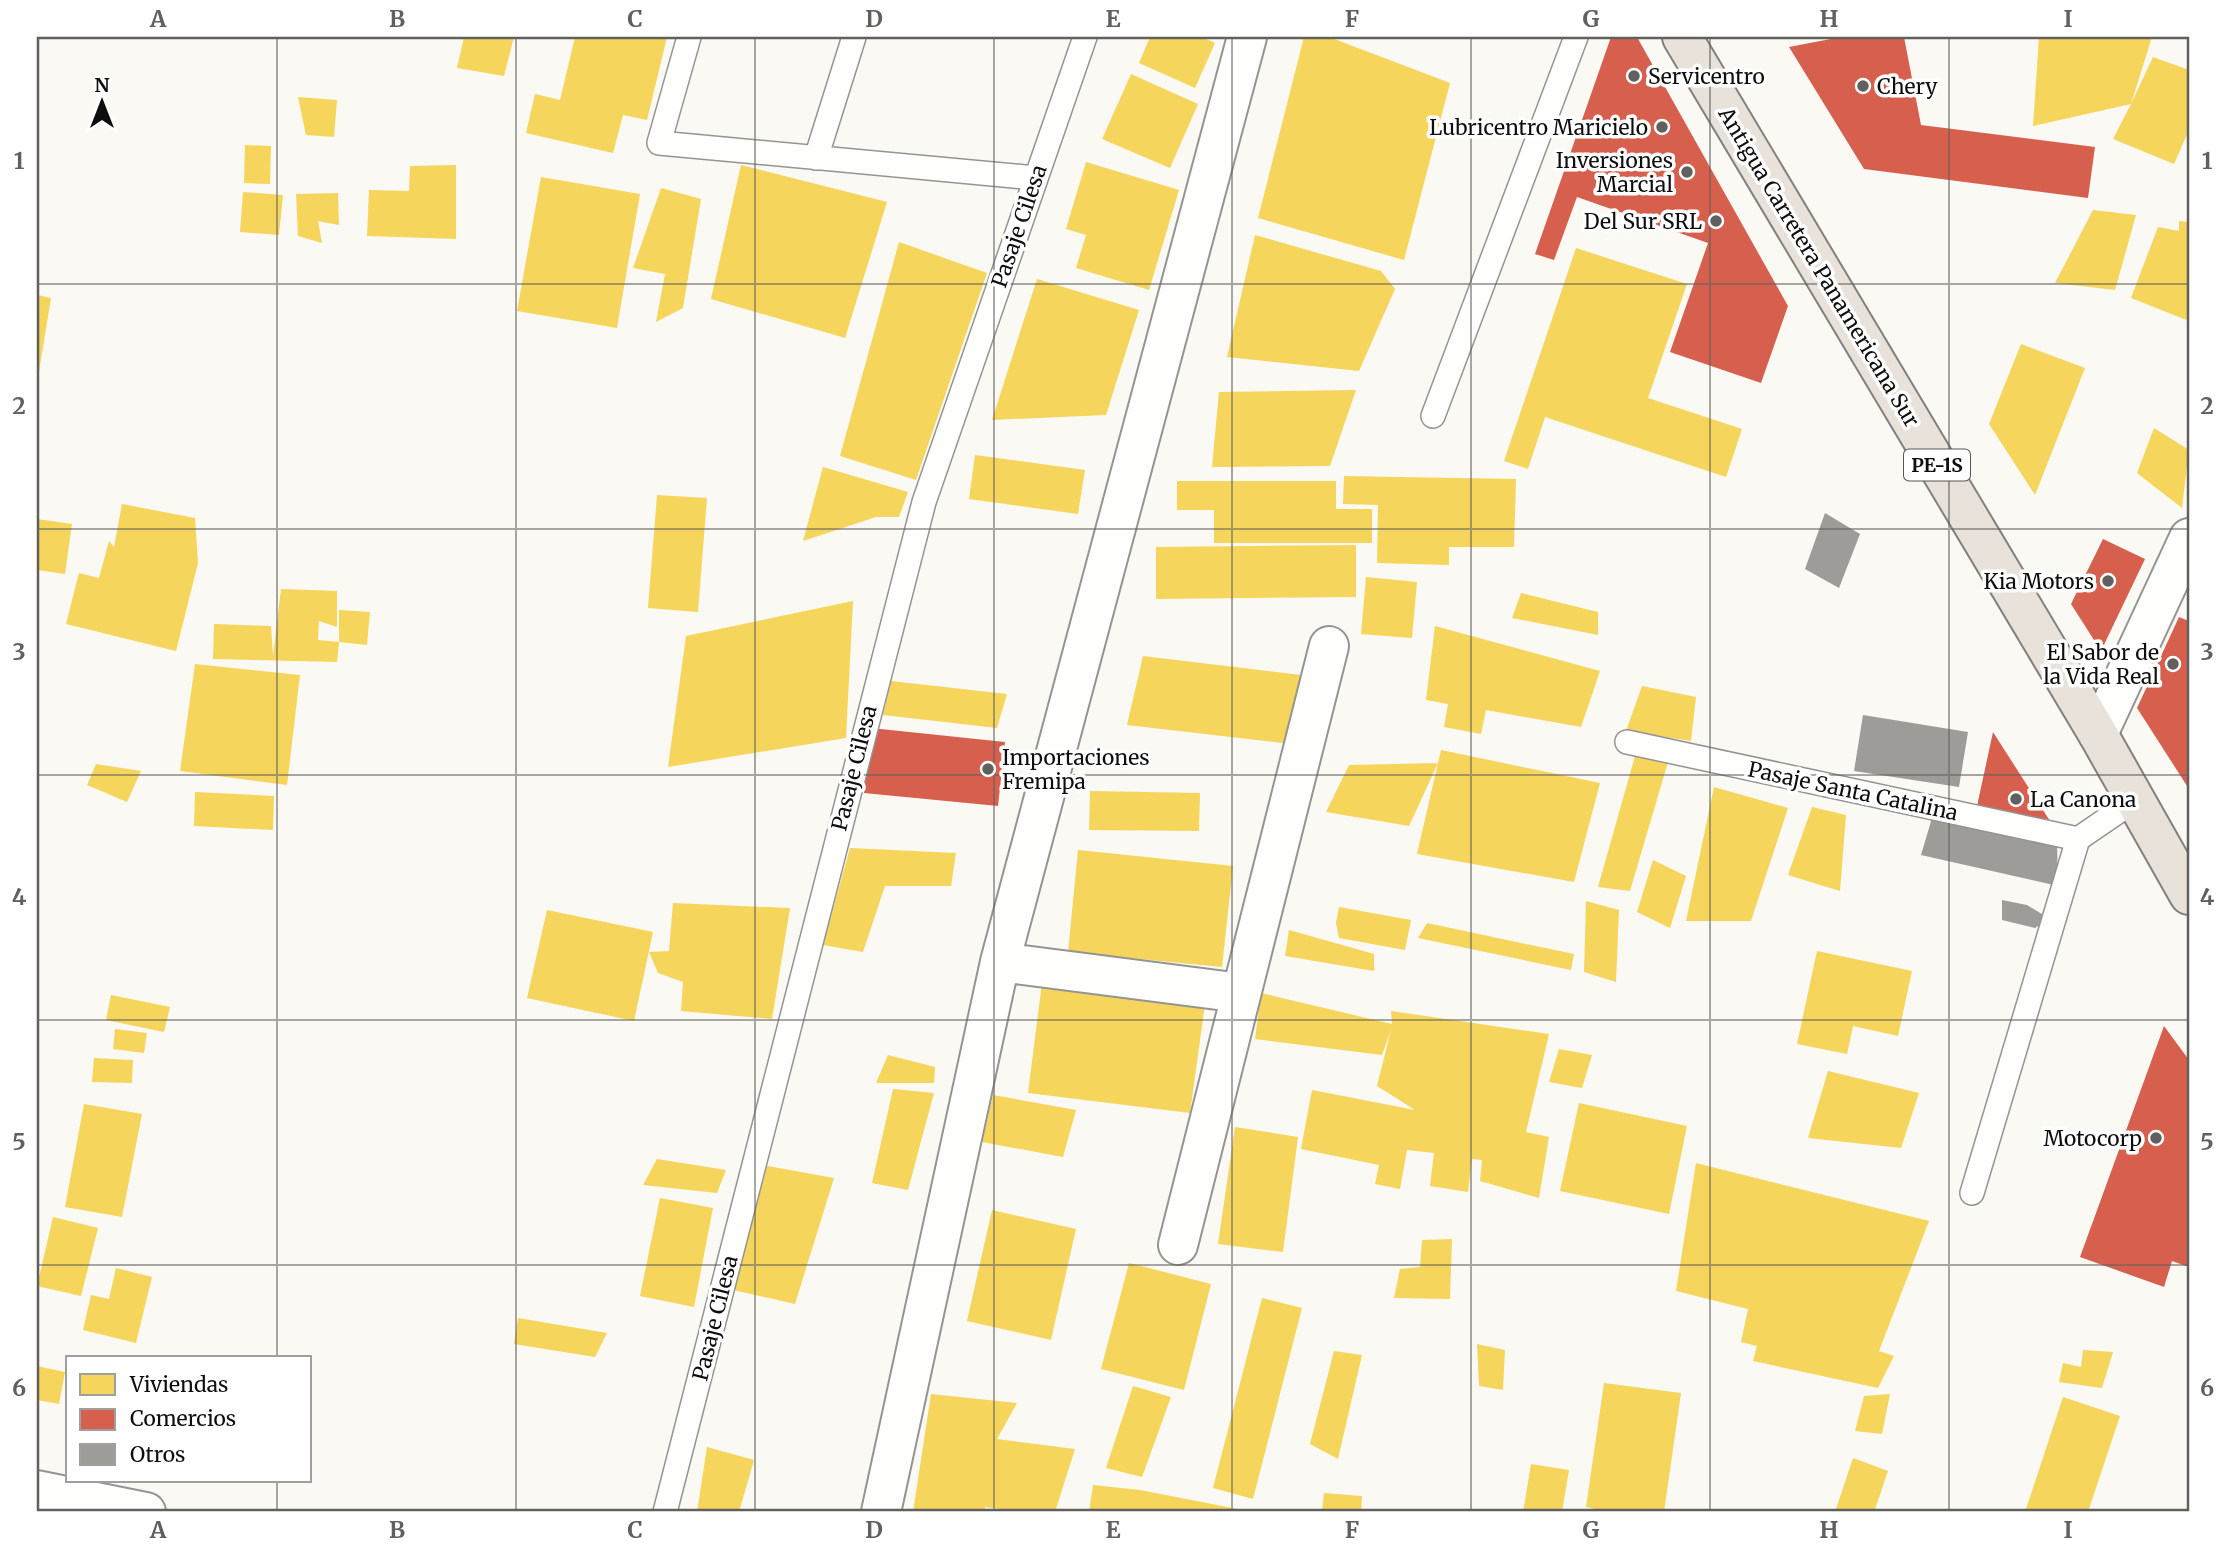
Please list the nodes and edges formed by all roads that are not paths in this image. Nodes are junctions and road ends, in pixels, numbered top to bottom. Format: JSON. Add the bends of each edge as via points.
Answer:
{"nodes":[{"id":1,"x":689,"y":37,"type":"edge"},
{"id":2,"x":854,"y":37,"type":"edge"},
{"id":3,"x":1085,"y":37,"type":"edge"},
{"id":4,"x":1247,"y":37,"type":"edge"},
{"id":5,"x":1576,"y":37,"type":"edge"},
{"id":6,"x":1682,"y":37,"type":"edge"},
{"id":7,"x":816,"y":158,"type":"junction"},
{"id":8,"x":1036,"y":178,"type":"junction"},
{"id":9,"x":1433,"y":416,"type":"dead end"},
{"id":10,"x":2189,"y":538,"type":"edge"},
{"id":11,"x":1329,"y":646,"type":"dead end"},
{"id":12,"x":2098,"y":734,"type":"junction"},
{"id":13,"x":1628,"y":742,"type":"dead end"},
{"id":14,"x":2135,"y":800,"type":"junction"},
{"id":15,"x":2078,"y":839,"type":"junction"},
{"id":16,"x":2189,"y":895,"type":"edge"},
{"id":17,"x":1000,"y":962,"type":"junction"},
{"id":18,"x":1241,"y":993,"type":"junction"},
{"id":19,"x":1972,"y":1193,"type":"dead end"},
{"id":20,"x":1178,"y":1245,"type":"dead end"},
{"id":21,"x":37,"y":1490,"type":"edge"},
{"id":22,"x":146,"y":1512,"type":"edge"},
{"id":23,"x":665,"y":1512,"type":"edge"},
{"id":24,"x":881,"y":1512,"type":"edge"}],
"edges":[{"from":1,"to":7,"type":"lane","via":[[659,143]]},
{"from":2,"to":7,"type":"lane"},
{"from":3,"to":8,"type":"lane","name":"Pasaje Cilesa"},
{"from":4,"to":17,"type":"street"},
{"from":5,"to":9,"type":"lane"},
{"from":6,"to":12,"type":"highway","name":"Antigua Carretera Panamericana Sur","number":"PE-1S"},
{"from":7,"to":8,"type":"lane"},
{"from":8,"to":23,"type":"lane","name":"Pasaje Cilesa","via":[[924,502]]},
{"from":10,"to":12,"type":"street"},
{"from":11,"to":18,"type":"street"},
{"from":12,"to":14,"type":"highway","name":"Antigua Carretera Panamericana Sur","number":"PE-1S"},
{"from":13,"to":15,"type":"lane","name":"Pasaje Santa Catalina"},
{"from":14,"to":15,"type":"lane"},
{"from":14,"to":16,"type":"highway","name":"Antigua Carretera Panamericana Sur","number":"PE-1S"},
{"from":15,"to":19,"type":"lane"},
{"from":17,"to":18,"type":"street"},
{"from":17,"to":24,"type":"street"},
{"from":18,"to":20,"type":"street"},
{"from":21,"to":22,"type":"street"}]}
